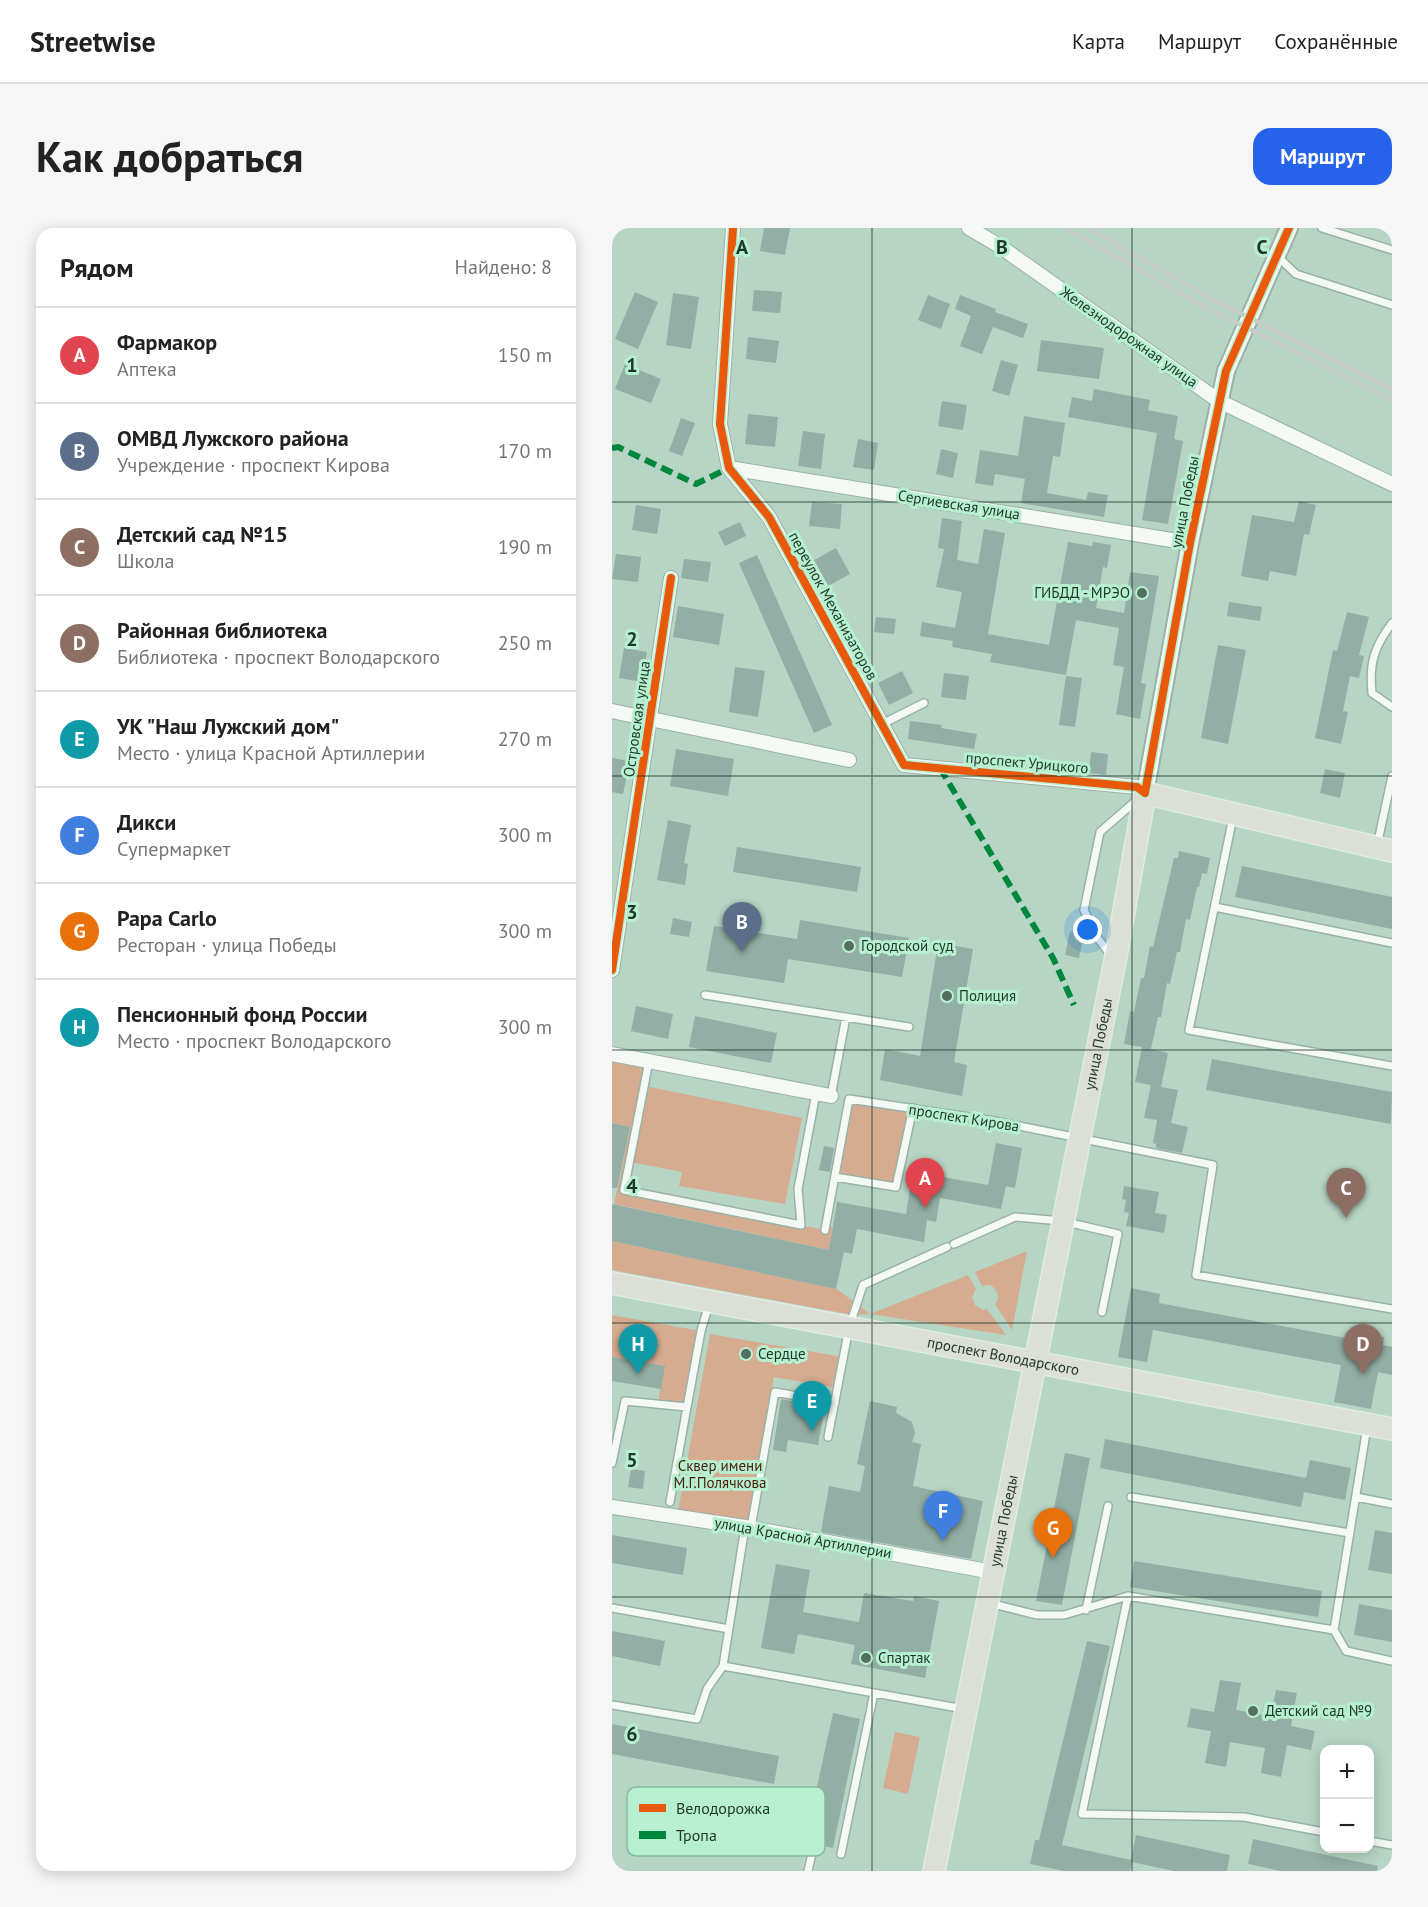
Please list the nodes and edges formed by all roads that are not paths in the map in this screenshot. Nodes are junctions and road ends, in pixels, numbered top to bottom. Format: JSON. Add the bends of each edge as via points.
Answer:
{"nodes":[{"id":1,"x":733,"y":228,"type":"edge"},
{"id":2,"x":969,"y":228,"type":"edge"},
{"id":3,"x":1289,"y":228,"type":"edge"},
{"id":4,"x":1322,"y":228,"type":"edge"},
{"id":5,"x":1392,"y":250,"type":"edge"},
{"id":6,"x":1277,"y":256,"type":"junction"},
{"id":7,"x":1392,"y":305,"type":"edge"},
{"id":8,"x":1220,"y":401,"type":"junction"},
{"id":9,"x":729,"y":468,"type":"junction"},
{"id":10,"x":1392,"y":484,"type":"edge"},
{"id":11,"x":1190,"y":543,"type":"junction"},
{"id":12,"x":670,"y":578,"type":"dead end"},
{"id":13,"x":1392,"y":623,"type":"edge"},
{"id":14,"x":924,"y":703,"type":"dead end"},
{"id":15,"x":1392,"y":707,"type":"edge"},
{"id":16,"x":612,"y":711,"type":"edge"},
{"id":17,"x":651,"y":718,"type":"junction"},
{"id":18,"x":882,"y":724,"type":"junction"},
{"id":19,"x":849,"y":760,"type":"dead end"},
{"id":20,"x":904,"y":765,"type":"joint"},
{"id":21,"x":1392,"y":776,"type":"edge"},
{"id":22,"x":1145,"y":793,"type":"junction"},
{"id":23,"x":1234,"y":815,"type":"junction"},
{"id":24,"x":1384,"y":850,"type":"edge"},
{"id":25,"x":1215,"y":907,"type":"junction"},
{"id":26,"x":1392,"y":943,"type":"edge"},
{"id":27,"x":1115,"y":961,"type":"junction"},
{"id":28,"x":612,"y":970,"type":"edge"},
{"id":29,"x":705,"y":995,"type":"dead end"},
{"id":30,"x":846,"y":1017,"type":"junction"},
{"id":31,"x":909,"y":1027,"type":"dead end"},
{"id":32,"x":612,"y":1054,"type":"edge"},
{"id":33,"x":650,"y":1061,"type":"junction"},
{"id":34,"x":1392,"y":1066,"type":"edge"},
{"id":35,"x":816,"y":1094,"type":"junction"},
{"id":36,"x":831,"y":1096,"type":"joint"},
{"id":37,"x":913,"y":1108,"type":"junction"},
{"id":38,"x":1079,"y":1139,"type":"junction"},
{"id":39,"x":835,"y":1177,"type":"junction"},
{"id":40,"x":1062,"y":1221,"type":"junction"},
{"id":41,"x":825,"y":1230,"type":"dead end"},
{"id":42,"x":612,"y":1283,"type":"edge"},
{"id":43,"x":709,"y":1301,"type":"junction"},
{"id":44,"x":1392,"y":1309,"type":"edge"},
{"id":45,"x":1102,"y":1312,"type":"dead end"},
{"id":46,"x":849,"y":1328,"type":"junction"},
{"id":47,"x":1034,"y":1362,"type":"junction"},
{"id":48,"x":835,"y":1402,"type":"junction"},
{"id":49,"x":687,"y":1407,"type":"junction"},
{"id":50,"x":1367,"y":1425,"type":"junction"},
{"id":51,"x":1392,"y":1429,"type":"edge"},
{"id":52,"x":828,"y":1437,"type":"dead end"},
{"id":53,"x":612,"y":1463,"type":"edge"},
{"id":54,"x":1131,"y":1497,"type":"dead end"},
{"id":55,"x":1356,"y":1497,"type":"junction"},
{"id":56,"x":670,"y":1502,"type":"dead end"},
{"id":57,"x":1392,"y":1504,"type":"edge"},
{"id":58,"x":1108,"y":1506,"type":"dead end"},
{"id":59,"x":612,"y":1507,"type":"edge"},
{"id":60,"x":749,"y":1525,"type":"junction"},
{"id":61,"x":1350,"y":1533,"type":"junction"},
{"id":62,"x":993,"y":1572,"type":"junction"},
{"id":63,"x":1128,"y":1596,"type":"junction"},
{"id":64,"x":987,"y":1602,"type":"junction"},
{"id":65,"x":612,"y":1608,"type":"edge"},
{"id":66,"x":1086,"y":1610,"type":"junction"},
{"id":67,"x":729,"y":1629,"type":"junction"},
{"id":68,"x":1334,"y":1630,"type":"junction"},
{"id":69,"x":1392,"y":1661,"type":"edge"},
{"id":70,"x":723,"y":1666,"type":"junction"},
{"id":71,"x":874,"y":1693,"type":"junction"},
{"id":72,"x":612,"y":1705,"type":"edge"},
{"id":73,"x":966,"y":1709,"type":"junction"},
{"id":74,"x":1320,"y":1831,"type":"edge"},
{"id":75,"x":1374,"y":1842,"type":"edge"},
{"id":76,"x":1392,"y":1845,"type":"edge"},
{"id":77,"x":841,"y":1854,"type":"dead end"},
{"id":78,"x":811,"y":1856,"type":"edge"},
{"id":79,"x":808,"y":1871,"type":"edge"},
{"id":80,"x":934,"y":1871,"type":"edge"}],
"edges":[{"from":1,"to":9,"type":"street","via":[[720,424]]},
{"from":2,"to":8,"type":"street","name":"Железнодорожная улица"},
{"from":3,"to":6,"type":"street","name":"улица Победы"},
{"from":4,"to":5,"type":"lane"},
{"from":6,"to":7,"type":"lane","via":[[1296,274]]},
{"from":6,"to":8,"type":"street","name":"улица Победы","via":[[1226,371]]},
{"from":8,"to":10,"type":"street","name":"Железнодорожная улица"},
{"from":8,"to":11,"type":"street","name":"улица Победы"},
{"from":9,"to":11,"type":"street","name":"Сергиевская улица"},
{"from":9,"to":18,"type":"street","name":"переулок Механизаторов","via":[[769,518]]},
{"from":11,"to":22,"type":"street","name":"улица Победы"},
{"from":12,"to":17,"type":"street","name":"Островская улица"},
{"from":13,"to":15,"type":"lane","via":[[1378,641],[1370,673],[1372,693]]},
{"from":14,"to":18,"type":"lane"},
{"from":16,"to":17,"type":"street"},
{"from":17,"to":19,"type":"street"},
{"from":17,"to":28,"type":"street","name":"Островская улица"},
{"from":18,"to":20,"type":"street","name":"переулок Механизаторов"},
{"from":20,"to":22,"type":"street","name":"проспект Урицкого","via":[[1137,787]]},
{"from":21,"to":24,"type":"lane"},
{"from":22,"to":23,"type":"main road","name":"проспект Урицкого"},
{"from":22,"to":27,"type":"main road","name":"улица Победы"},
{"from":22,"to":27,"type":"lane","via":[[1100,832],[1084,910]]},
{"from":23,"to":24,"type":"main road","name":"проспект Урицкого"},
{"from":23,"to":25,"type":"lane"},
{"from":25,"to":26,"type":"lane"},
{"from":25,"to":34,"type":"lane","via":[[1189,1030]]},
{"from":27,"to":38,"type":"main road","name":"улица Победы"},
{"from":29,"to":30,"type":"lane"},
{"from":30,"to":31,"type":"lane"},
{"from":30,"to":36,"type":"lane"},
{"from":32,"to":33,"type":"street"},
{"from":33,"to":35,"type":"street"},
{"from":33,"to":35,"type":"lane","via":[[624,1190],[801,1225],[798,1189]]},
{"from":35,"to":36,"type":"street"},
{"from":37,"to":38,"type":"lane","name":"проспект Кирова"},
{"from":37,"to":39,"type":"lane","via":[[896,1187]]},
{"from":37,"to":39,"type":"lane","name":"проспект Кирова","via":[[849,1099]]},
{"from":38,"to":40,"type":"main road","name":"улица Победы"},
{"from":38,"to":44,"type":"lane","name":"проспект Кирова","via":[[1213,1165],[1196,1275]]},
{"from":39,"to":41,"type":"lane"},
{"from":40,"to":45,"type":"lane","via":[[1118,1234]]},
{"from":40,"to":46,"type":"lane","via":[[1015,1217],[863,1285]]},
{"from":40,"to":47,"type":"main road","name":"улица Победы"},
{"from":42,"to":43,"type":"main road","name":"проспект Володарского"},
{"from":43,"to":46,"type":"main road","name":"проспект Володарского"},
{"from":43,"to":49,"type":"lane"},
{"from":46,"to":47,"type":"main road","name":"проспект Володарского"},
{"from":46,"to":48,"type":"lane"},
{"from":47,"to":50,"type":"main road","name":"проспект Володарского"},
{"from":47,"to":62,"type":"main road","name":"улица Победы"},
{"from":48,"to":52,"type":"lane"},
{"from":48,"to":60,"type":"lane","via":[[775,1392]]},
{"from":49,"to":53,"type":"lane","via":[[624,1401]]},
{"from":49,"to":56,"type":"lane"},
{"from":50,"to":51,"type":"main road","name":"проспект Володарского"},
{"from":50,"to":55,"type":"lane"},
{"from":54,"to":61,"type":"lane"},
{"from":55,"to":57,"type":"lane"},
{"from":55,"to":61,"type":"lane"},
{"from":58,"to":66,"type":"lane"},
{"from":59,"to":60,"type":"street","name":"улица Красной Артиллерии"},
{"from":60,"to":62,"type":"street","name":"улица Красной Артиллерии"},
{"from":60,"to":67,"type":"lane"},
{"from":61,"to":68,"type":"lane"},
{"from":62,"to":64,"type":"main road","name":"улица Победы"},
{"from":63,"to":66,"type":"lane"},
{"from":63,"to":68,"type":"lane"},
{"from":63,"to":74,"type":"lane","via":[[1083,1814],[1244,1817]]},
{"from":64,"to":66,"type":"lane","via":[[1037,1615],[1064,1616]]},
{"from":64,"to":73,"type":"main road","name":"улица Победы"},
{"from":65,"to":67,"type":"lane"},
{"from":67,"to":70,"type":"lane"},
{"from":68,"to":69,"type":"lane","via":[[1346,1651]]},
{"from":70,"to":71,"type":"lane"},
{"from":70,"to":72,"type":"lane","via":[[707,1689],[697,1719]]},
{"from":71,"to":73,"type":"lane"},
{"from":71,"to":77,"type":"lane"},
{"from":73,"to":80,"type":"main road","name":"улица Победы"},
{"from":75,"to":76,"type":"lane"},
{"from":78,"to":79,"type":"lane"}]}
